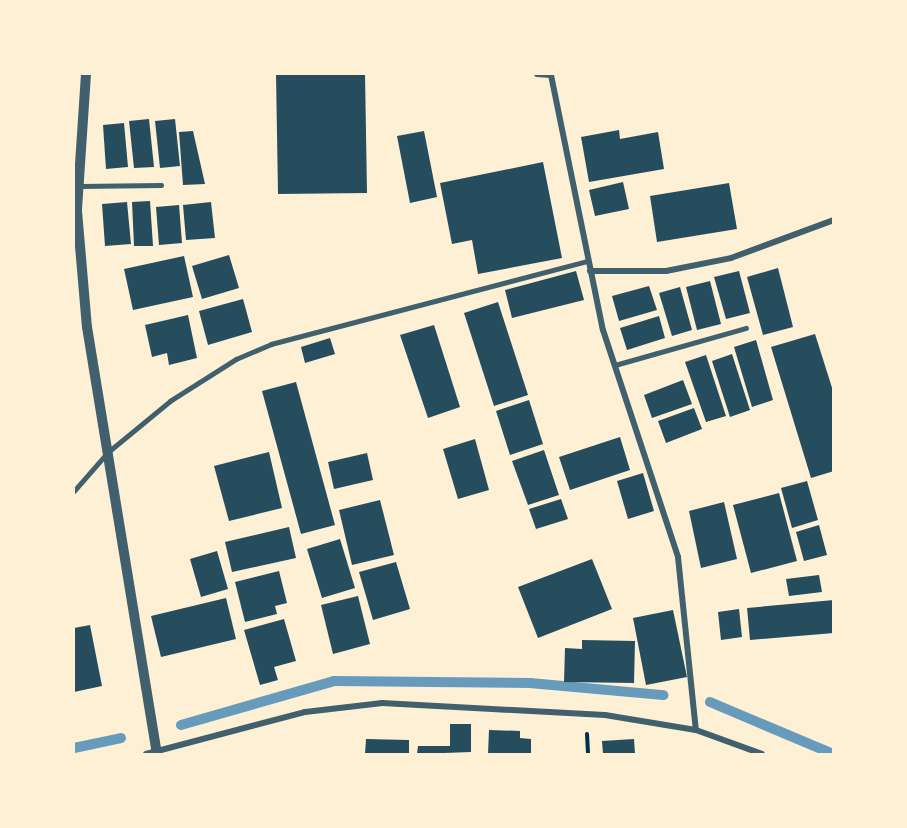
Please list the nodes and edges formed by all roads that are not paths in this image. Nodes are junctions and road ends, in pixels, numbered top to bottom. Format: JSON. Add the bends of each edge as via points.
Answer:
{"nodes":[{"id":1,"x":86,"y":74,"type":"edge"},
{"id":2,"x":537,"y":74,"type":"edge"},
{"id":3,"x":552,"y":74,"type":"edge"},
{"id":4,"x":161,"y":185,"type":"dead end"},
{"id":5,"x":79,"y":186,"type":"junction"},
{"id":6,"x":834,"y":220,"type":"edge"},
{"id":7,"x":587,"y":261,"type":"junction"},
{"id":8,"x":590,"y":271,"type":"junction"},
{"id":9,"x":746,"y":328,"type":"dead end"},
{"id":10,"x":615,"y":365,"type":"junction"},
{"id":11,"x":108,"y":452,"type":"junction"},
{"id":12,"x":74,"y":491,"type":"edge"},
{"id":13,"x":696,"y":730,"type":"junction"},
{"id":14,"x":153,"y":754,"type":"edge"},
{"id":15,"x":762,"y":754,"type":"edge"}],
"edges":[{"from":1,"to":5,"type":"street"},
{"from":2,"to":3,"type":"street"},
{"from":3,"to":7,"type":"street"},
{"from":4,"to":5,"type":"lane"},
{"from":5,"to":11,"type":"street","via":[[87,327]]},
{"from":6,"to":8,"type":"street","via":[[730,258],[666,271]]},
{"from":7,"to":8,"type":"street"},
{"from":7,"to":11,"type":"lane","via":[[271,344],[236,358],[170,401]]},
{"from":8,"to":10,"type":"street"},
{"from":9,"to":10,"type":"lane"},
{"from":10,"to":13,"type":"street","via":[[678,557]]},
{"from":11,"to":12,"type":"lane"},
{"from":11,"to":14,"type":"street"},
{"from":13,"to":14,"type":"street","via":[[586,713],[382,704],[305,712]]},
{"from":13,"to":15,"type":"street"}]}
